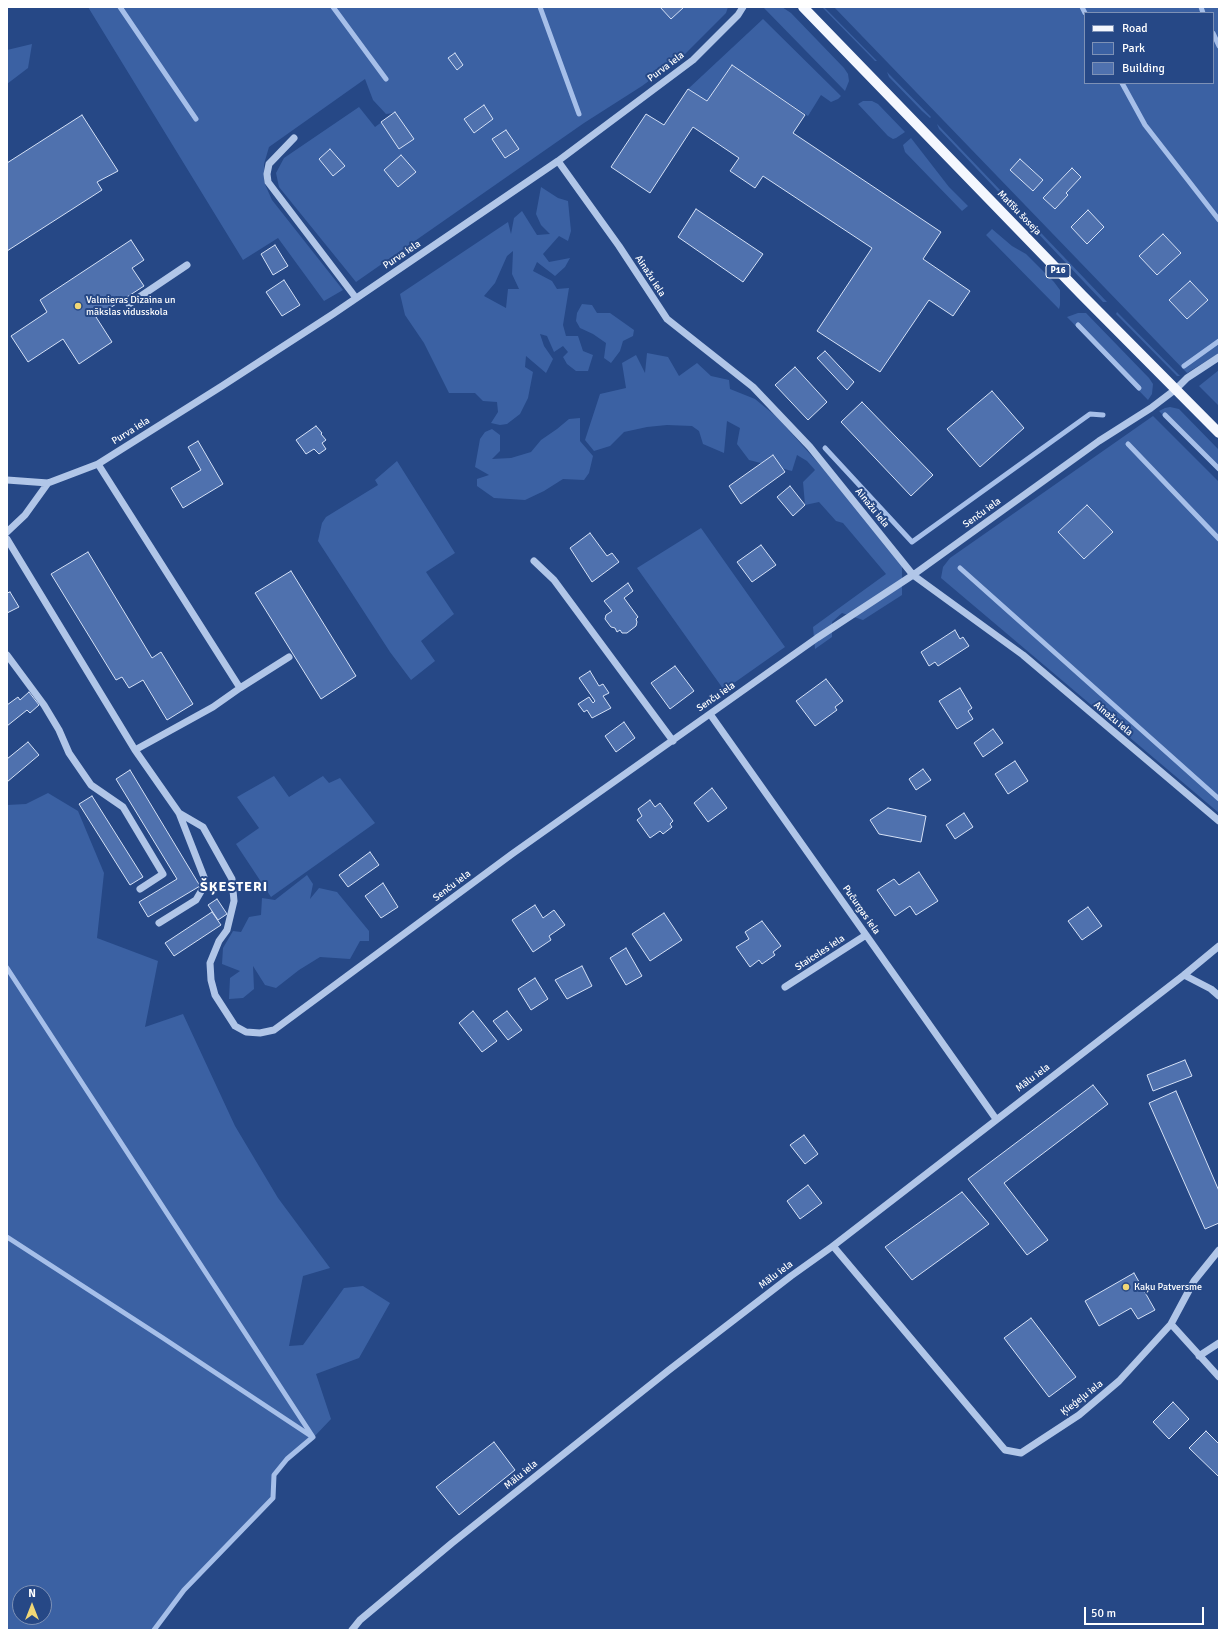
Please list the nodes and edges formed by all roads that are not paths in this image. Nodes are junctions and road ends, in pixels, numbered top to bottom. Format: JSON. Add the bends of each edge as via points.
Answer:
{"nodes":[{"id":1,"x":743,"y":7,"type":"edge"},
{"id":2,"x":803,"y":7,"type":"edge"},
{"id":3,"x":294,"y":138,"type":"dead end"},
{"id":4,"x":558,"y":161,"type":"junction"},
{"id":5,"x":187,"y":264,"type":"dead end"},
{"id":6,"x":356,"y":298,"type":"junction"},
{"id":7,"x":129,"y":304,"type":"dead end"},
{"id":8,"x":1219,"y":357,"type":"edge"},
{"id":9,"x":1176,"y":388,"type":"junction"},
{"id":10,"x":1219,"y":433,"type":"edge"},
{"id":11,"x":98,"y":464,"type":"junction"},
{"id":12,"x":7,"y":480,"type":"edge"},
{"id":13,"x":48,"y":483,"type":"junction"},
{"id":14,"x":7,"y":532,"type":"edge"},
{"id":15,"x":7,"y":539,"type":"edge"},
{"id":16,"x":534,"y":561,"type":"dead end"},
{"id":17,"x":913,"y":575,"type":"junction"},
{"id":18,"x":7,"y":655,"type":"edge"},
{"id":19,"x":289,"y":657,"type":"dead end"},
{"id":20,"x":240,"y":688,"type":"junction"},
{"id":21,"x":710,"y":714,"type":"junction"},
{"id":22,"x":673,"y":740,"type":"junction"},
{"id":23,"x":135,"y":750,"type":"junction"},
{"id":24,"x":179,"y":813,"type":"junction"},
{"id":25,"x":1219,"y":821,"type":"edge"},
{"id":26,"x":140,"y":889,"type":"dead end"},
{"id":27,"x":159,"y":923,"type":"dead end"},
{"id":28,"x":866,"y":934,"type":"junction"},
{"id":29,"x":1219,"y":946,"type":"edge"},
{"id":30,"x":1184,"y":975,"type":"junction"},
{"id":31,"x":785,"y":987,"type":"dead end"},
{"id":32,"x":1219,"y":996,"type":"edge"},
{"id":33,"x":996,"y":1119,"type":"junction"},
{"id":34,"x":833,"y":1246,"type":"junction"},
{"id":35,"x":1219,"y":1250,"type":"edge"},
{"id":36,"x":1171,"y":1324,"type":"junction"},
{"id":37,"x":1219,"y":1343,"type":"edge"},
{"id":38,"x":1199,"y":1356,"type":"junction"},
{"id":39,"x":1219,"y":1377,"type":"edge"},
{"id":40,"x":352,"y":1630,"type":"edge"}],
"edges":[{"from":1,"to":4,"type":"street","name":"Purva iela","via":[[693,60]]},
{"from":2,"to":9,"type":"main road","name":"Matīšu šoseja","number":"P16","via":[[1082,295]]},
{"from":3,"to":6,"type":"street","via":[[269,164],[268,182]]},
{"from":4,"to":6,"type":"street","name":"Purva iela"},
{"from":4,"to":17,"type":"street","name":"Ainažu iela","via":[[667,319],[753,388],[810,447]]},
{"from":5,"to":7,"type":"street"},
{"from":6,"to":11,"type":"street","name":"Purva iela"},
{"from":8,"to":9,"type":"street","name":"Senču iela","via":[[1186,378]]},
{"from":9,"to":10,"type":"main road","name":"Matīšu šoseja","number":"P16"},
{"from":9,"to":17,"type":"street","name":"Senču iela"},
{"from":11,"to":13,"type":"street","name":"Purva iela"},
{"from":11,"to":20,"type":"street"},
{"from":12,"to":13,"type":"street","name":"Purva iela"},
{"from":13,"to":14,"type":"street","via":[[26,515]]},
{"from":15,"to":23,"type":"street"},
{"from":16,"to":22,"type":"street","via":[[554,580]]},
{"from":17,"to":21,"type":"street","name":"Senču iela","via":[[817,638]]},
{"from":17,"to":25,"type":"street","name":"Ainažu iela","via":[[1023,655]]},
{"from":18,"to":26,"type":"street","via":[[44,706],[69,753],[91,785],[123,807],[163,874]]},
{"from":19,"to":20,"type":"street"},
{"from":20,"to":23,"type":"street","via":[[213,707]]},
{"from":21,"to":22,"type":"street","name":"Senču iela"},
{"from":21,"to":28,"type":"street","name":"Pučurgas iela"},
{"from":22,"to":24,"type":"street","name":"Senču iela","via":[[512,854],[274,1030],[260,1033],[246,1032],[235,1026],[215,995],[210,963],[227,930],[234,901],[232,879],[203,827]]},
{"from":23,"to":24,"type":"street"},
{"from":24,"to":27,"type":"street","via":[[204,876],[203,888],[196,900]]},
{"from":28,"to":31,"type":"street","name":"Staiceles iela"},
{"from":28,"to":33,"type":"street","name":"Pučurgas iela"},
{"from":29,"to":30,"type":"street","name":"Mālu iela"},
{"from":30,"to":32,"type":"street"},
{"from":30,"to":33,"type":"street","name":"Mālu iela"},
{"from":33,"to":34,"type":"street","name":"Mālu iela"},
{"from":34,"to":36,"type":"street","name":"Ķieģeļu iela","via":[[1006,1450],[1021,1453],[1079,1415],[1119,1381]]},
{"from":34,"to":40,"type":"street","name":"Mālu iela","via":[[669,1370],[458,1538],[360,1620]]},
{"from":35,"to":36,"type":"street","name":"Ķieģeļu iela","via":[[1194,1281]]},
{"from":36,"to":38,"type":"street"},
{"from":37,"to":38,"type":"street"},
{"from":38,"to":39,"type":"street"}]}
